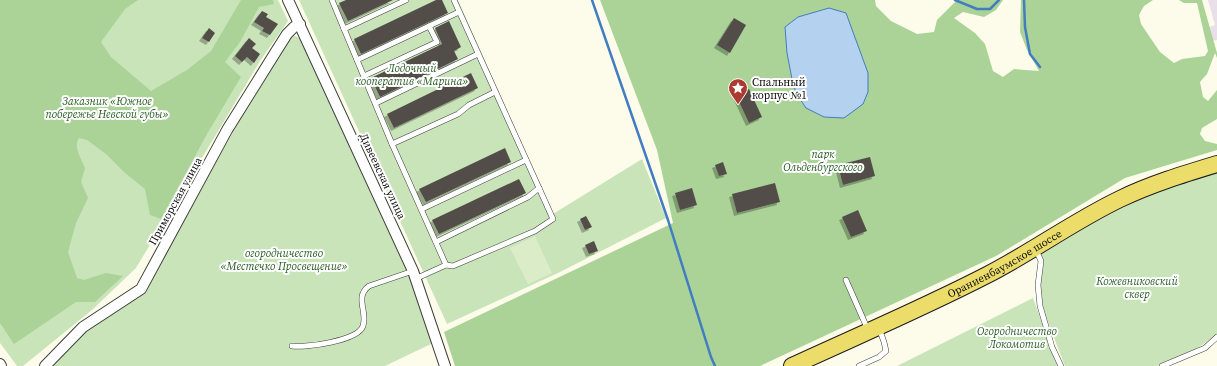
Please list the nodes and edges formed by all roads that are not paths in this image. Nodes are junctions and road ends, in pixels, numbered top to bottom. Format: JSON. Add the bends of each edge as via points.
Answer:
{"nodes":[{"id":1,"x":288,"y":0,"type":"edge"},
{"id":2,"x":332,"y":0,"type":"edge"},
{"id":3,"x":406,"y":0,"type":"edge"},
{"id":4,"x":454,"y":0,"type":"edge"},
{"id":5,"x":459,"y":12,"type":"junction"},
{"id":6,"x":300,"y":24,"type":"junction"},
{"id":7,"x":429,"y":26,"type":"junction"},
{"id":8,"x":344,"y":29,"type":"junction"},
{"id":9,"x":478,"y":54,"type":"junction"},
{"id":10,"x":357,"y":60,"type":"junction"},
{"id":11,"x":364,"y":76,"type":"junction"},
{"id":12,"x":495,"y":92,"type":"junction"},
{"id":13,"x":376,"y":103,"type":"junction"},
{"id":14,"x":392,"y":144,"type":"junction"},
{"id":15,"x":526,"y":160,"type":"junction"},
{"id":16,"x":1217,"y":164,"type":"edge"},
{"id":17,"x":539,"y":188,"type":"junction"},
{"id":18,"x":422,"y":210,"type":"junction"},
{"id":19,"x":436,"y":242,"type":"junction"},
{"id":20,"x":1035,"y":248,"type":"junction"},
{"id":21,"x":446,"y":265,"type":"junction"},
{"id":22,"x":414,"y":275,"type":"junction"},
{"id":23,"x":846,"y":280,"type":"dead end"},
{"id":24,"x":873,"y":328,"type":"junction"},
{"id":25,"x":1217,"y":337,"type":"edge"},
{"id":26,"x":292,"y":346,"type":"dead end"},
{"id":27,"x":45,"y":366,"type":"edge"},
{"id":28,"x":445,"y":366,"type":"edge"},
{"id":29,"x":792,"y":366,"type":"edge"},
{"id":30,"x":859,"y":366,"type":"edge"},
{"id":31,"x":1061,"y":366,"type":"edge"},
{"id":32,"x":1162,"y":366,"type":"edge"}],
"edges":[{"from":1,"to":6,"type":"street","name":"Дивеевская улица"},
{"from":2,"to":8,"type":"lane"},
{"from":3,"to":8,"type":"lane"},
{"from":4,"to":5,"type":"lane"},
{"from":5,"to":7,"type":"lane"},
{"from":5,"to":9,"type":"lane"},
{"from":6,"to":22,"type":"street","name":"Дивеевская улица"},
{"from":6,"to":27,"type":"street","name":"Приморская улица","via":[[287,34],[231,124],[141,289],[83,327]]},
{"from":7,"to":10,"type":"lane"},
{"from":7,"to":11,"type":"lane","via":[[436,42]]},
{"from":8,"to":10,"type":"lane"},
{"from":9,"to":12,"type":"lane"},
{"from":9,"to":13,"type":"lane"},
{"from":10,"to":11,"type":"lane"},
{"from":11,"to":13,"type":"lane"},
{"from":12,"to":14,"type":"lane","via":[[469,105],[458,114]]},
{"from":12,"to":15,"type":"lane"},
{"from":13,"to":14,"type":"lane"},
{"from":14,"to":18,"type":"lane"},
{"from":15,"to":17,"type":"lane"},
{"from":15,"to":18,"type":"lane"},
{"from":16,"to":20,"type":"main road","name":"Ораниенбаумское шоссе","via":[[1160,182],[1120,199]]},
{"from":17,"to":19,"type":"lane","via":[[528,197]]},
{"from":17,"to":21,"type":"lane","via":[[553,220],[453,266]]},
{"from":18,"to":19,"type":"lane"},
{"from":19,"to":21,"type":"lane"},
{"from":20,"to":24,"type":"main road","name":"Ораниенбаумское шоссе","via":[[987,275]]},
{"from":20,"to":31,"type":"lane","via":[[1041,262],[1038,285],[1040,306],[1052,347]]},
{"from":21,"to":22,"type":"lane"},
{"from":22,"to":26,"type":"lane","via":[[365,289],[362,299],[364,320],[359,333],[335,341]]},
{"from":22,"to":28,"type":"street","name":"Дивеевская улица"},
{"from":23,"to":24,"type":"lane"},
{"from":24,"to":29,"type":"main road","name":"Ораниенбаумское шоссе"},
{"from":24,"to":30,"type":"lane","via":[[882,335],[886,351],[880,357]]},
{"from":25,"to":32,"type":"lane","via":[[1205,348]]}]}
